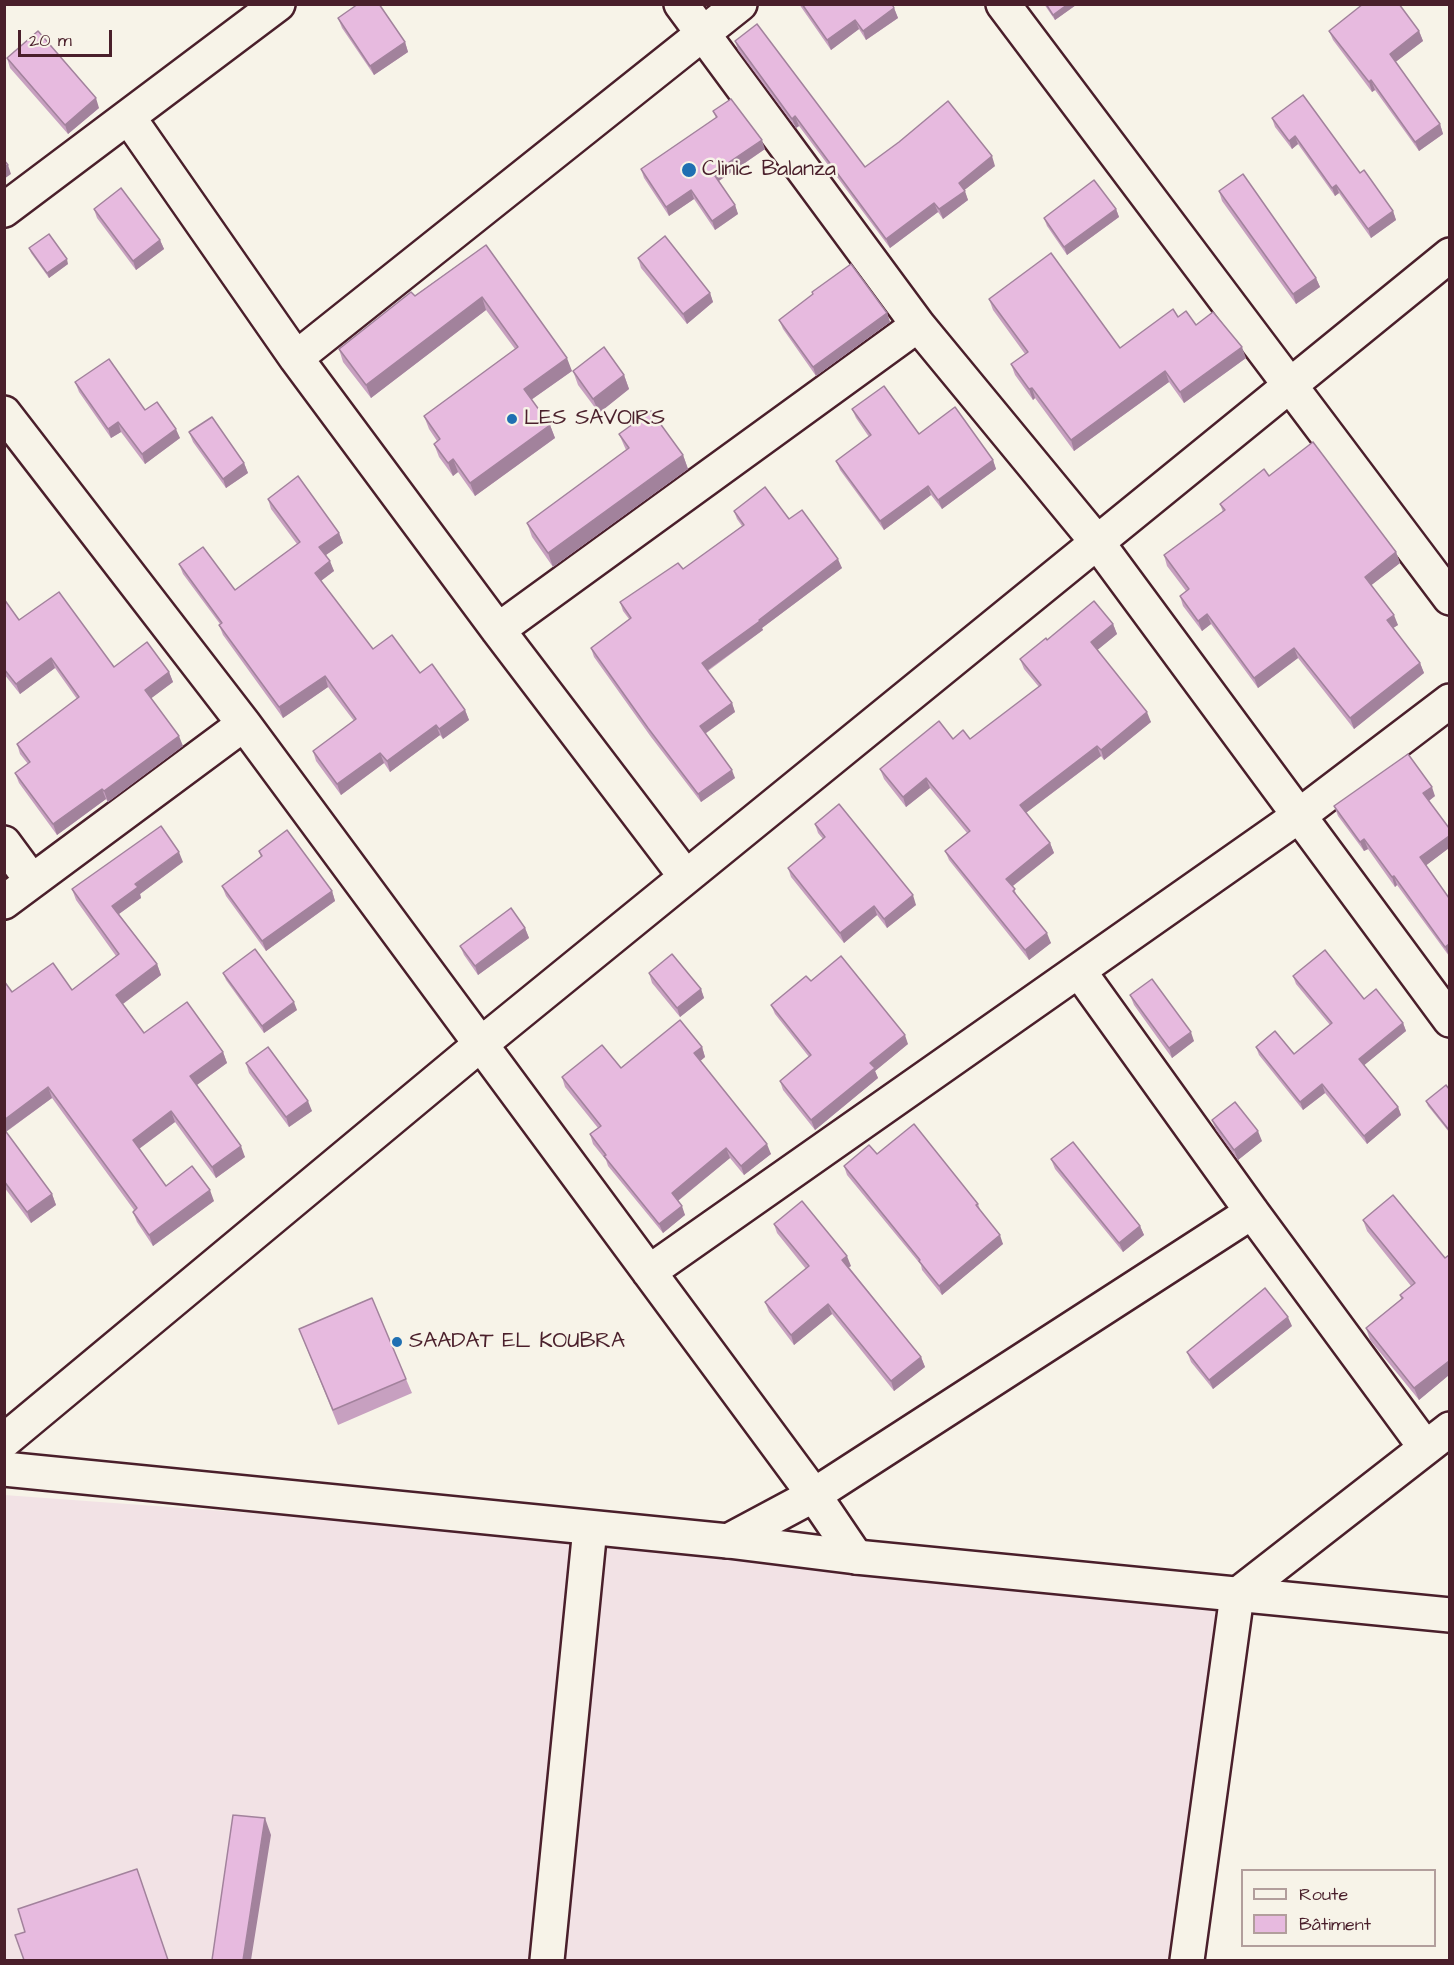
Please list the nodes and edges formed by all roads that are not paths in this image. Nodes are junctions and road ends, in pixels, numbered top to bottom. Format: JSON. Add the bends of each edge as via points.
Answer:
{"nodes":[{"id":1,"x":278,"y":4,"type":"edge"},
{"id":2,"x":681,"y":4,"type":"edge"},
{"id":3,"x":740,"y":4,"type":"edge"},
{"id":4,"x":1003,"y":4,"type":"edge"},
{"id":5,"x":702,"y":33,"type":"junction"},
{"id":6,"x":129,"y":118,"type":"junction"},
{"id":7,"x":4,"y":210,"type":"edge"},
{"id":8,"x":1449,"y":255,"type":"edge"},
{"id":9,"x":918,"y":325,"type":"junction"},
{"id":10,"x":296,"y":358,"type":"junction"},
{"id":11,"x":1289,"y":387,"type":"junction"},
{"id":12,"x":4,"y":414,"type":"edge"},
{"id":13,"x":1097,"y":542,"type":"junction"},
{"id":14,"x":1449,"y":598,"type":"edge"},
{"id":15,"x":498,"y":630,"type":"junction"},
{"id":16,"x":1449,"y":700,"type":"edge"},
{"id":17,"x":244,"y":724,"type":"junction"},
{"id":18,"x":1300,"y":815,"type":"junction"},
{"id":19,"x":4,"y":843,"type":"edge"},
{"id":20,"x":686,"y":877,"type":"junction"},
{"id":21,"x":32,"y":881,"type":"junction"},
{"id":22,"x":4,"y":902,"type":"edge"},
{"id":23,"x":1078,"y":971,"type":"junction"},
{"id":24,"x":1449,"y":1020,"type":"edge"},
{"id":25,"x":481,"y":1044,"type":"junction"},
{"id":26,"x":1252,"y":1212,"type":"junction"},
{"id":27,"x":649,"y":1272,"type":"junction"},
{"id":28,"x":1437,"y":1438,"type":"edge"},
{"id":29,"x":4,"y":1441,"type":"edge"},
{"id":30,"x":4,"y":1469,"type":"edge"},
{"id":31,"x":814,"y":1495,"type":"junction"},
{"id":32,"x":590,"y":1528,"type":"junction"},
{"id":33,"x":728,"y":1541,"type":"junction"},
{"id":34,"x":856,"y":1557,"type":"junction"},
{"id":35,"x":1237,"y":1595,"type":"junction"},
{"id":36,"x":1449,"y":1615,"type":"edge"},
{"id":37,"x":547,"y":1960,"type":"edge"},
{"id":38,"x":1186,"y":1960,"type":"edge"}],
"edges":[{"from":1,"to":6,"type":"street"},
{"from":2,"to":5,"type":"street"},
{"from":3,"to":5,"type":"street"},
{"from":4,"to":11,"type":"street"},
{"from":5,"to":9,"type":"street"},
{"from":5,"to":10,"type":"street"},
{"from":6,"to":7,"type":"street"},
{"from":6,"to":10,"type":"street"},
{"from":8,"to":11,"type":"street"},
{"from":9,"to":13,"type":"street"},
{"from":9,"to":15,"type":"street"},
{"from":10,"to":15,"type":"street"},
{"from":11,"to":13,"type":"street"},
{"from":11,"to":14,"type":"street"},
{"from":12,"to":17,"type":"street"},
{"from":13,"to":18,"type":"street"},
{"from":13,"to":20,"type":"street"},
{"from":15,"to":20,"type":"street"},
{"from":16,"to":18,"type":"street"},
{"from":17,"to":21,"type":"street"},
{"from":17,"to":25,"type":"street"},
{"from":18,"to":23,"type":"street"},
{"from":18,"to":24,"type":"street"},
{"from":19,"to":21,"type":"street"},
{"from":20,"to":25,"type":"street"},
{"from":21,"to":22,"type":"street"},
{"from":23,"to":26,"type":"street"},
{"from":23,"to":27,"type":"street"},
{"from":25,"to":27,"type":"street"},
{"from":25,"to":29,"type":"street"},
{"from":26,"to":28,"type":"street"},
{"from":26,"to":31,"type":"street"},
{"from":27,"to":31,"type":"street"},
{"from":28,"to":35,"type":"street"},
{"from":30,"to":32,"type":"street"},
{"from":31,"to":33,"type":"street"},
{"from":31,"to":34,"type":"street"},
{"from":32,"to":33,"type":"street"},
{"from":32,"to":37,"type":"street"},
{"from":33,"to":34,"type":"street"},
{"from":34,"to":35,"type":"street"},
{"from":35,"to":36,"type":"street"},
{"from":35,"to":38,"type":"street"}]}
